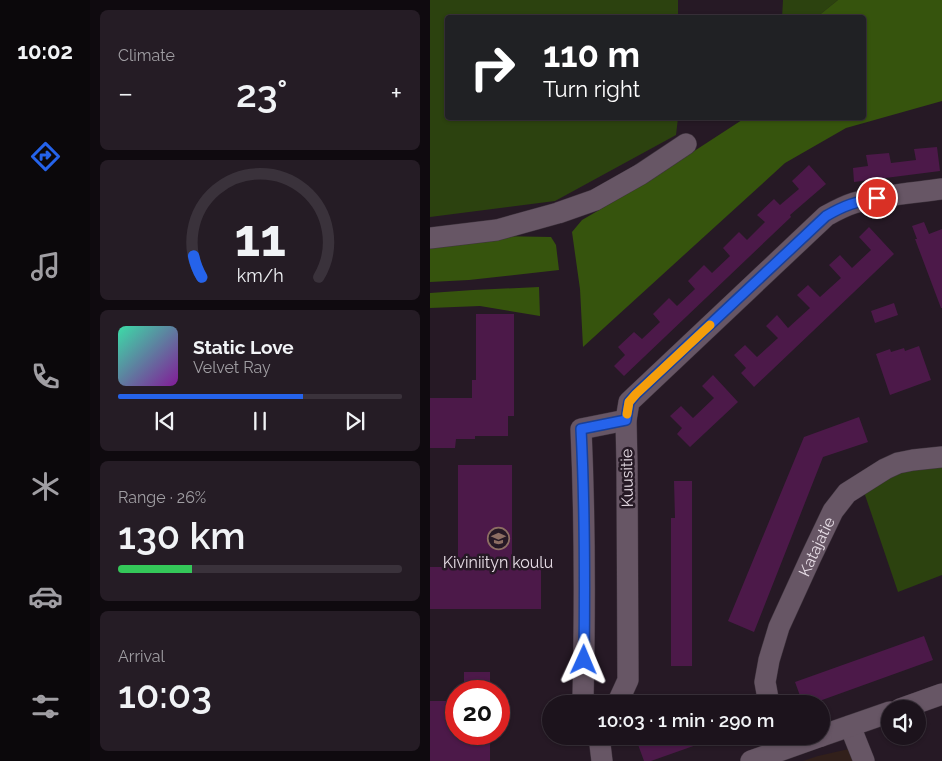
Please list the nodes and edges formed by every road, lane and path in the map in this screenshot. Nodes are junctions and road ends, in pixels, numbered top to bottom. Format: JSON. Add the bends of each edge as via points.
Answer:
{"nodes":[{"id":1,"x":686,"y":144,"type":"dead end"},
{"id":2,"x":942,"y":189,"type":"edge"},
{"id":3,"x":430,"y":238,"type":"edge"},
{"id":4,"x":626,"y":420,"type":"junction"},
{"id":5,"x":942,"y":457,"type":"edge"},
{"id":6,"x":942,"y":694,"type":"edge"},
{"id":7,"x":583,"y":695,"type":"edge"},
{"id":8,"x":621,"y":695,"type":"edge"},
{"id":9,"x":767,"y":695,"type":"edge"},
{"id":10,"x":925,"y":700,"type":"edge"},
{"id":11,"x":881,"y":715,"type":"edge"},
{"id":12,"x":850,"y":726,"type":"junction"},
{"id":13,"x":830,"y":733,"type":"edge"},
{"id":14,"x":600,"y":745,"type":"edge"},
{"id":15,"x":777,"y":745,"type":"edge"},
{"id":16,"x":602,"y":761,"type":"edge"},
{"id":17,"x":751,"y":761,"type":"edge"},
{"id":18,"x":864,"y":761,"type":"edge"}],
"edges":[{"from":1,"to":3,"type":"street","via":[[595,200],[558,214],[497,230]]},
{"from":2,"to":4,"type":"street","name":"Kuusitie","via":[[853,203],[826,216],[636,394],[629,402]]},
{"from":4,"to":7,"type":"street","via":[[581,429]]},
{"from":4,"to":8,"type":"street","name":"Kuusitie","via":[[628,680]]},
{"from":5,"to":9,"type":"street","name":"Katajatie","via":[[898,463],[885,469],[847,492],[833,511],[779,627],[765,682]]},
{"from":6,"to":10,"type":"street"},
{"from":11,"to":12,"type":"street"},
{"from":12,"to":13,"type":"street"},
{"from":12,"to":18,"type":"street"},
{"from":14,"to":16,"type":"street"},
{"from":15,"to":17,"type":"street"}]}
